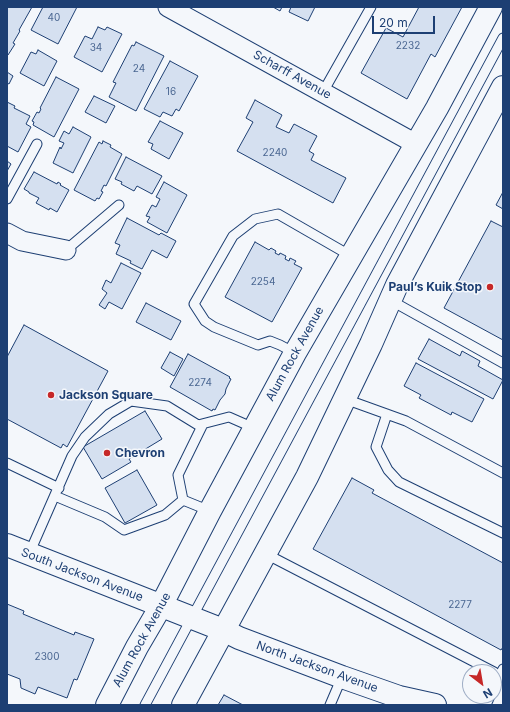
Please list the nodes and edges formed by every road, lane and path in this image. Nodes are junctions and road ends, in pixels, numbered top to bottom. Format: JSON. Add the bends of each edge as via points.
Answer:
{"nodes":[{"id":1,"x":168,"y":7,"type":"edge"},
{"id":2,"x":371,"y":7,"type":"edge"},
{"id":3,"x":491,"y":7,"type":"edge"},
{"id":4,"x":503,"y":38,"type":"edge"},
{"id":5,"x":503,"y":87,"type":"edge"},
{"id":6,"x":323,"y":92,"type":"junction"},
{"id":7,"x":498,"y":109,"type":"edge"},
{"id":8,"x":37,"y":144,"type":"dead end"},
{"id":9,"x":416,"y":144,"type":"junction"},
{"id":10,"x":7,"y":199,"type":"edge"},
{"id":11,"x":119,"y":205,"type":"dead end"},
{"id":12,"x":7,"y":233,"type":"edge"},
{"id":13,"x":66,"y":250,"type":"joint"},
{"id":14,"x":351,"y":256,"type":"junction"},
{"id":15,"x":390,"y":300,"type":"junction"},
{"id":16,"x":295,"y":353,"type":"junction"},
{"id":17,"x":503,"y":363,"type":"edge"},
{"id":18,"x":345,"y":399,"type":"junction"},
{"id":19,"x":387,"y":414,"type":"junction"},
{"id":20,"x":203,"y":424,"type":"junction"},
{"id":21,"x":254,"y":428,"type":"junction"},
{"id":22,"x":7,"y":463,"type":"edge"},
{"id":23,"x":503,"y":473,"type":"edge"},
{"id":24,"x":57,"y":492,"type":"junction"},
{"id":25,"x":183,"y":500,"type":"junction"},
{"id":26,"x":210,"y":511,"type":"junction"},
{"id":27,"x":503,"y":533,"type":"edge"},
{"id":28,"x":13,"y":550,"type":"edge"},
{"id":29,"x":266,"y":554,"type":"junction"},
{"id":30,"x":162,"y":606,"type":"junction"},
{"id":31,"x":192,"y":618,"type":"junction"},
{"id":32,"x":223,"y":630,"type":"junction"},
{"id":33,"x":482,"y":664,"type":"edge"},
{"id":34,"x":342,"y":677,"type":"junction"},
{"id":35,"x":107,"y":705,"type":"edge"},
{"id":36,"x":145,"y":705,"type":"edge"},
{"id":37,"x":183,"y":705,"type":"edge"},
{"id":38,"x":330,"y":705,"type":"edge"},
{"id":39,"x":435,"y":705,"type":"edge"}],
"edges":[{"from":1,"to":6,"type":"street","name":"Scharff Avenue"},
{"from":2,"to":6,"type":"lane"},
{"from":3,"to":9,"type":"main road","name":"Alum Rock Avenue"},
{"from":4,"to":31,"type":"lane"},
{"from":5,"to":7,"type":"main road"},
{"from":6,"to":9,"type":"street","name":"Scharff Avenue"},
{"from":7,"to":15,"type":"main road"},
{"from":8,"to":10,"type":"lane"},
{"from":9,"to":14,"type":"main road","name":"Alum Rock Avenue"},
{"from":11,"to":13,"type":"lane"},
{"from":12,"to":13,"type":"street","via":[[22,241]]},
{"from":14,"to":16,"type":"main road","name":"Alum Rock Avenue"},
{"from":14,"to":16,"type":"lane","via":[[278,214],[255,219],[233,236],[194,304],[205,322],[214,327],[258,345],[270,341]]},
{"from":15,"to":17,"type":"lane"},
{"from":15,"to":18,"type":"main road"},
{"from":16,"to":21,"type":"main road","name":"Alum Rock Avenue"},
{"from":18,"to":19,"type":"lane"},
{"from":18,"to":29,"type":"main road"},
{"from":19,"to":23,"type":"lane","via":[[406,421]]},
{"from":19,"to":27,"type":"lane","via":[[376,447],[388,470],[399,482]]},
{"from":20,"to":21,"type":"lane","via":[[229,417]]},
{"from":20,"to":24,"type":"lane","via":[[198,425],[167,406],[131,401],[109,414],[85,437],[72,456]]},
{"from":20,"to":25,"type":"lane","via":[[178,475]]},
{"from":21,"to":26,"type":"main road","name":"Alum Rock Avenue"},
{"from":22,"to":24,"type":"lane"},
{"from":24,"to":25,"type":"lane","via":[[124,530],[165,515]]},
{"from":24,"to":28,"type":"lane"},
{"from":25,"to":26,"type":"lane"},
{"from":26,"to":30,"type":"main road","name":"Alum Rock Avenue"},
{"from":28,"to":30,"type":"main road","name":"South Jackson Avenue"},
{"from":29,"to":32,"type":"main road"},
{"from":29,"to":33,"type":"lane"},
{"from":30,"to":31,"type":"main road","name":"South Jackson Avenue"},
{"from":30,"to":35,"type":"main road","name":"Alum Rock Avenue"},
{"from":31,"to":32,"type":"main road","name":"South Jackson Avenue"},
{"from":31,"to":36,"type":"lane"},
{"from":32,"to":34,"type":"main road","name":"North Jackson Avenue"},
{"from":32,"to":37,"type":"main road"},
{"from":34,"to":38,"type":"lane"},
{"from":34,"to":39,"type":"main road","name":"North Jackson Avenue","via":[[399,697]]}]}
